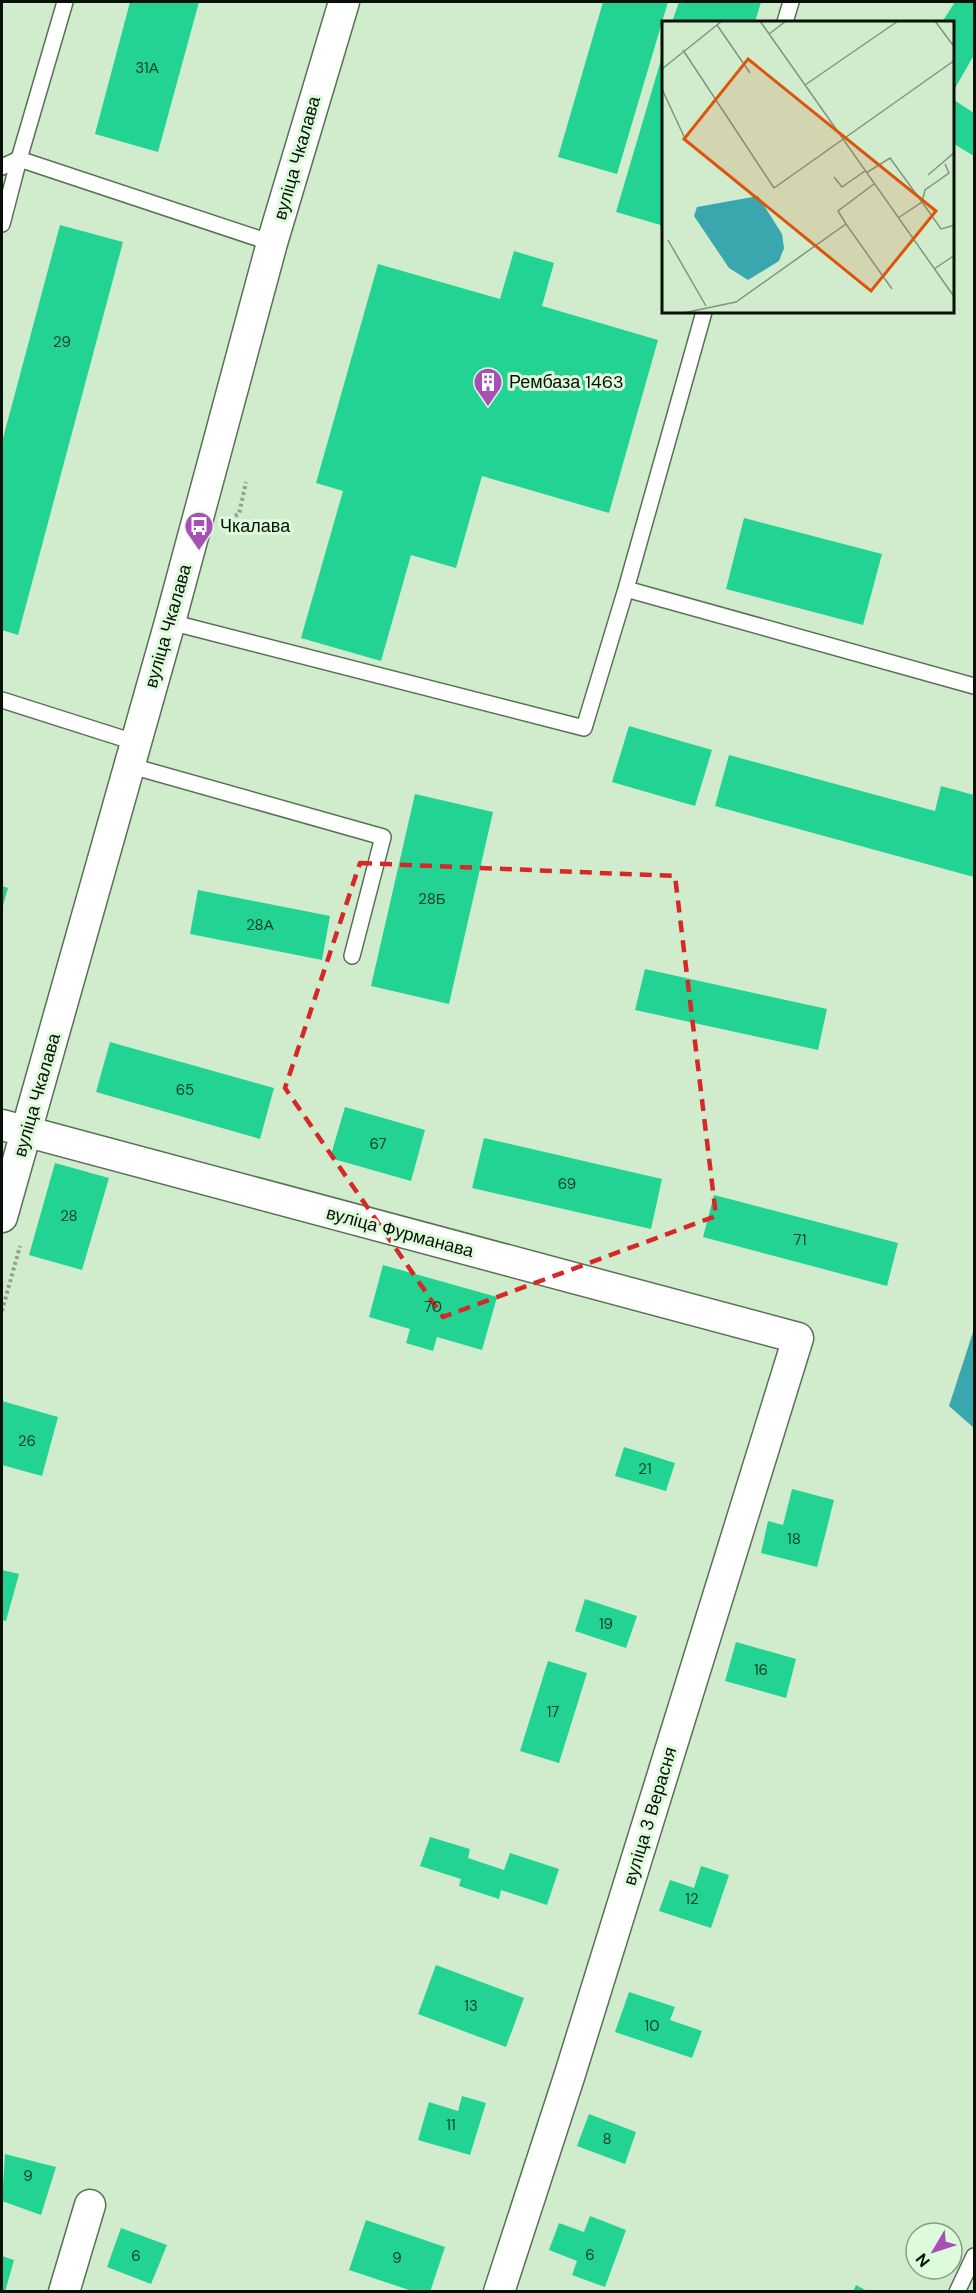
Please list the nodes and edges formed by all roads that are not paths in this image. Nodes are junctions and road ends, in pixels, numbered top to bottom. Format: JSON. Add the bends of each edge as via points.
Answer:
{"nodes":[{"id":1,"x":64,"y":2,"type":"edge"},
{"id":2,"x":344,"y":2,"type":"edge"},
{"id":3,"x":791,"y":2,"type":"edge"},
{"id":4,"x":785,"y":21,"type":"edge"},
{"id":5,"x":19,"y":159,"type":"junction"},
{"id":6,"x":2,"y":167,"type":"edge"},
{"id":7,"x":2,"y":224,"type":"edge"},
{"id":8,"x":272,"y":243,"type":"junction"},
{"id":9,"x":703,"y":314,"type":"edge"},
{"id":10,"x":626,"y":589,"type":"junction"},
{"id":11,"x":170,"y":622,"type":"junction"},
{"id":12,"x":975,"y":686,"type":"edge"},
{"id":13,"x":2,"y":700,"type":"edge"},
{"id":14,"x":131,"y":754,"type":"junction"},
{"id":15,"x":352,"y":957,"type":"dead end"},
{"id":16,"x":14,"y":1129,"type":"edge"},
{"id":17,"x":2,"y":1217,"type":"edge"},
{"id":18,"x":798,"y":1338,"type":"joint"},
{"id":19,"x":90,"y":2205,"type":"dead end"},
{"id":20,"x":975,"y":2256,"type":"edge"},
{"id":21,"x":64,"y":2292,"type":"edge"},
{"id":22,"x":499,"y":2292,"type":"edge"},
{"id":23,"x":957,"y":2292,"type":"edge"}],
"edges":[{"from":1,"to":5,"type":"lane"},
{"from":2,"to":8,"type":"street","name":"вуліца Чкалава"},
{"from":3,"to":4,"type":"lane"},
{"from":5,"to":6,"type":"lane"},
{"from":5,"to":7,"type":"lane"},
{"from":5,"to":8,"type":"lane"},
{"from":8,"to":11,"type":"street","name":"вуліца Чкалава"},
{"from":9,"to":10,"type":"lane"},
{"from":10,"to":11,"type":"lane","via":[[584,728]]},
{"from":10,"to":12,"type":"lane"},
{"from":11,"to":14,"type":"street","name":"вуліца Чкалава"},
{"from":13,"to":14,"type":"lane"},
{"from":14,"to":15,"type":"lane","via":[[383,837]]},
{"from":14,"to":16,"type":"street","name":"вуліца Чкалава"},
{"from":16,"to":17,"type":"street","name":"вуліца Чкалава"},
{"from":16,"to":18,"type":"street","name":"вуліца Фурманава"},
{"from":18,"to":22,"type":"street","name":"вуліца 3 Верасня"},
{"from":19,"to":21,"type":"street"},
{"from":20,"to":23,"type":"lane"}]}
